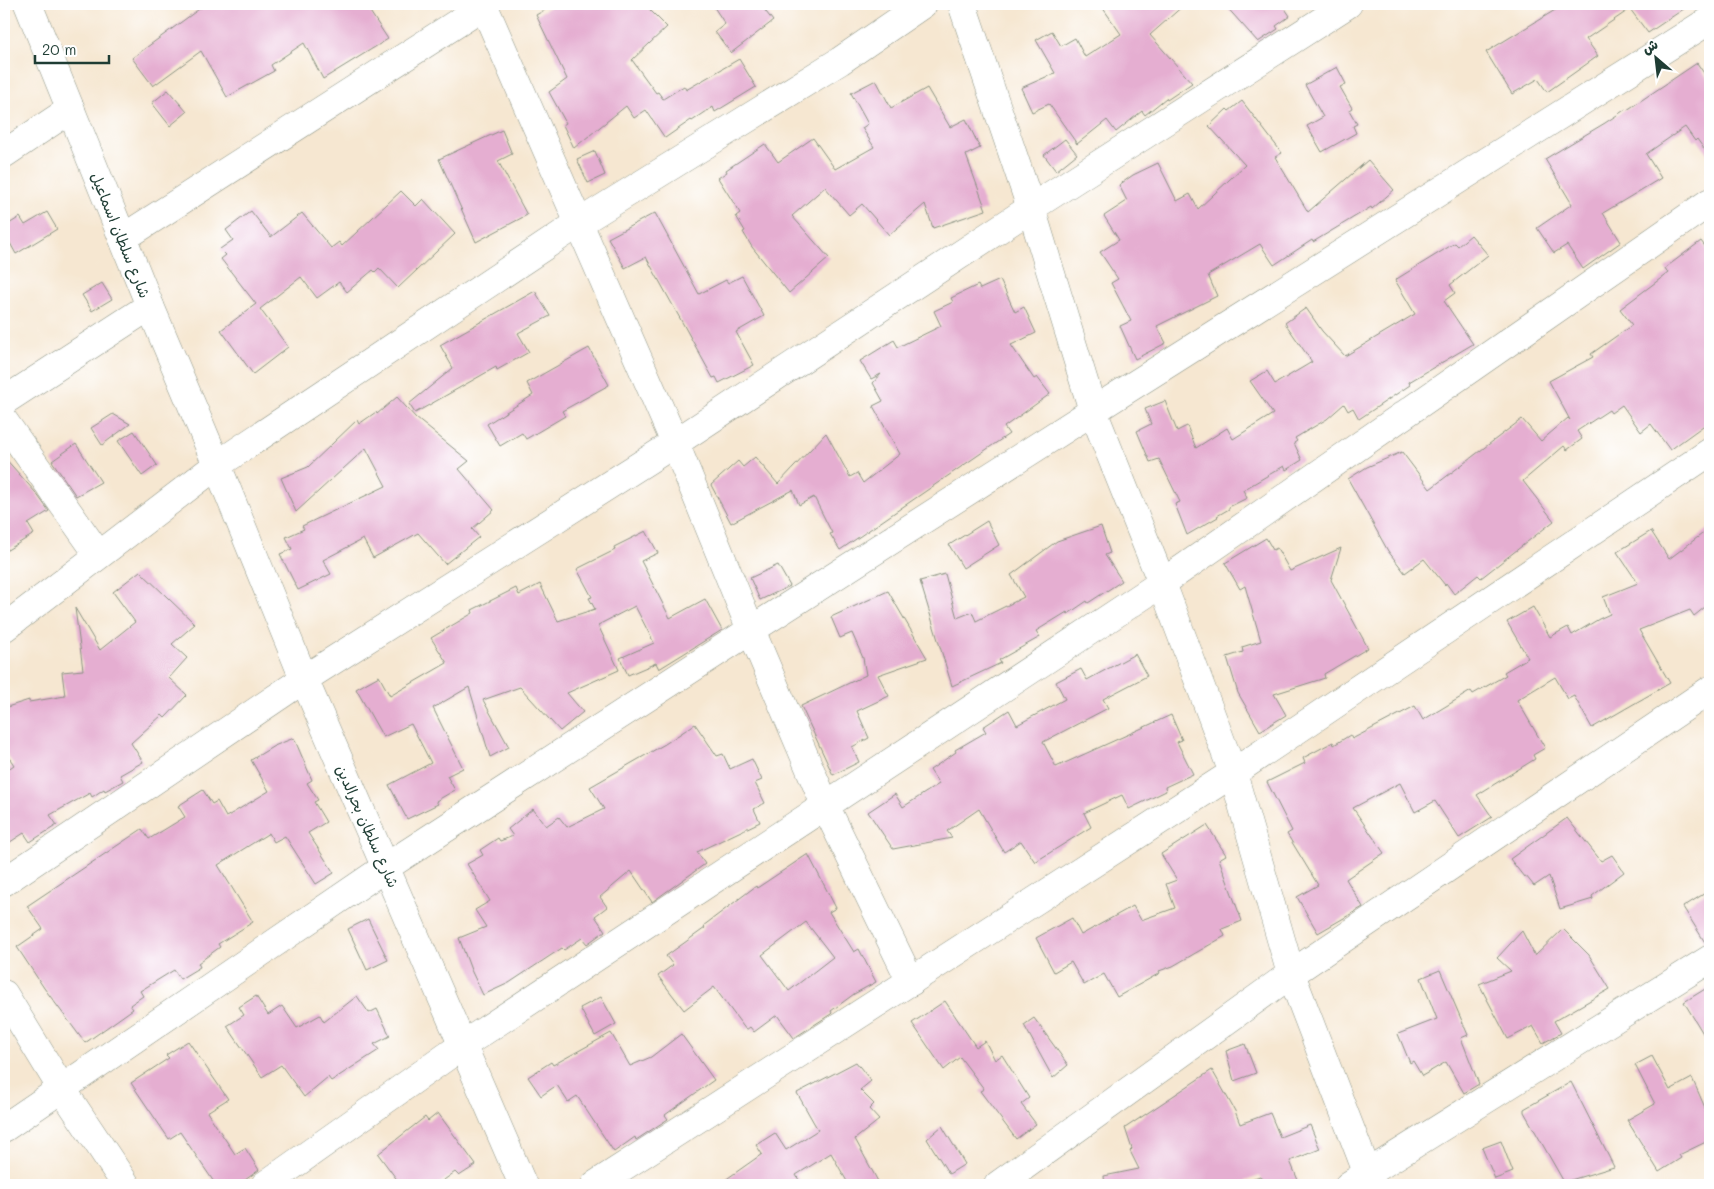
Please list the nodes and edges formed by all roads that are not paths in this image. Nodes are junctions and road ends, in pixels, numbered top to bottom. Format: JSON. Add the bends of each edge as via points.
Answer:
{"nodes":[{"id":1,"x":485,"y":4,"type":"edge"},
{"id":2,"x":923,"y":4,"type":"edge"},
{"id":3,"x":962,"y":4,"type":"edge"},
{"id":4,"x":1348,"y":4,"type":"edge"},
{"id":5,"x":38,"y":8,"type":"edge"},
{"id":6,"x":1710,"y":20,"type":"edge"},
{"id":7,"x":71,"y":110,"type":"junction"},
{"id":8,"x":4,"y":154,"type":"edge"},
{"id":9,"x":1710,"y":202,"type":"edge"},
{"id":10,"x":1031,"y":208,"type":"junction"},
{"id":11,"x":579,"y":223,"type":"junction"},
{"id":12,"x":123,"y":238,"type":"junction"},
{"id":13,"x":150,"y":306,"type":"junction"},
{"id":14,"x":4,"y":401,"type":"edge"},
{"id":15,"x":1093,"y":411,"type":"junction"},
{"id":16,"x":4,"y":421,"type":"edge"},
{"id":17,"x":675,"y":443,"type":"junction"},
{"id":18,"x":1710,"y":452,"type":"edge"},
{"id":19,"x":218,"y":465,"type":"junction"},
{"id":20,"x":98,"y":554,"type":"junction"},
{"id":21,"x":1162,"y":583,"type":"junction"},
{"id":22,"x":4,"y":628,"type":"edge"},
{"id":23,"x":751,"y":630,"type":"junction"},
{"id":24,"x":304,"y":679,"type":"junction"},
{"id":25,"x":1710,"y":690,"type":"edge"},
{"id":26,"x":1234,"y":773,"type":"junction"},
{"id":27,"x":826,"y":806,"type":"junction"},
{"id":28,"x":386,"y":867,"type":"junction"},
{"id":29,"x":4,"y":882,"type":"edge"},
{"id":30,"x":1710,"y":959,"type":"edge"},
{"id":31,"x":1291,"y":974,"type":"junction"},
{"id":32,"x":911,"y":982,"type":"junction"},
{"id":33,"x":4,"y":994,"type":"edge"},
{"id":34,"x":463,"y":1046,"type":"junction"},
{"id":35,"x":62,"y":1089,"type":"junction"},
{"id":36,"x":4,"y":1128,"type":"edge"},
{"id":37,"x":1363,"y":1181,"type":"edge"},
{"id":38,"x":126,"y":1185,"type":"edge"},
{"id":39,"x":264,"y":1185,"type":"edge"},
{"id":40,"x":523,"y":1185,"type":"edge"},
{"id":41,"x":595,"y":1185,"type":"edge"},
{"id":42,"x":998,"y":1185,"type":"edge"}],
"edges":[{"from":1,"to":11,"type":"street"},
{"from":1,"to":12,"type":"street"},
{"from":2,"to":11,"type":"street","via":[[840,61]]},
{"from":3,"to":10,"type":"street"},
{"from":4,"to":10,"type":"street"},
{"from":5,"to":7,"type":"street","name":"شارع سلطان اسماعيل"},
{"from":6,"to":15,"type":"street"},
{"from":7,"to":8,"type":"street"},
{"from":7,"to":12,"type":"street","name":"شارع سلطان اسماعيل"},
{"from":9,"to":21,"type":"street"},
{"from":10,"to":15,"type":"street"},
{"from":10,"to":17,"type":"street"},
{"from":11,"to":17,"type":"street"},
{"from":11,"to":19,"type":"street"},
{"from":12,"to":13,"type":"street","name":"شارع سلطان اسماعيل"},
{"from":13,"to":14,"type":"street"},
{"from":13,"to":19,"type":"street","name":"شارع سلطان اسماعيل"},
{"from":15,"to":21,"type":"street"},
{"from":15,"to":23,"type":"street"},
{"from":16,"to":20,"type":"street"},
{"from":17,"to":23,"type":"street"},
{"from":17,"to":24,"type":"street"},
{"from":18,"to":26,"type":"street"},
{"from":19,"to":20,"type":"street"},
{"from":19,"to":24,"type":"street","name":"شارع سلطان بحرالدين"},
{"from":20,"to":22,"type":"street"},
{"from":21,"to":26,"type":"street"},
{"from":21,"to":27,"type":"street"},
{"from":23,"to":27,"type":"street"},
{"from":23,"to":28,"type":"street"},
{"from":24,"to":28,"type":"street","name":"شارع سلطان بحرالدين"},
{"from":24,"to":29,"type":"street"},
{"from":25,"to":31,"type":"street"},
{"from":26,"to":31,"type":"street"},
{"from":26,"to":32,"type":"street"},
{"from":27,"to":32,"type":"street"},
{"from":27,"to":34,"type":"street"},
{"from":28,"to":34,"type":"street","name":"شارع سلطان بحرالدين"},
{"from":28,"to":35,"type":"street"},
{"from":30,"to":37,"type":"street"},
{"from":31,"to":37,"type":"street"},
{"from":31,"to":42,"type":"street"},
{"from":32,"to":41,"type":"street"},
{"from":33,"to":35,"type":"street"},
{"from":34,"to":39,"type":"street"},
{"from":34,"to":40,"type":"street","name":"شارع سلطان بحرالدين"},
{"from":35,"to":36,"type":"street"},
{"from":35,"to":38,"type":"street"}]}
